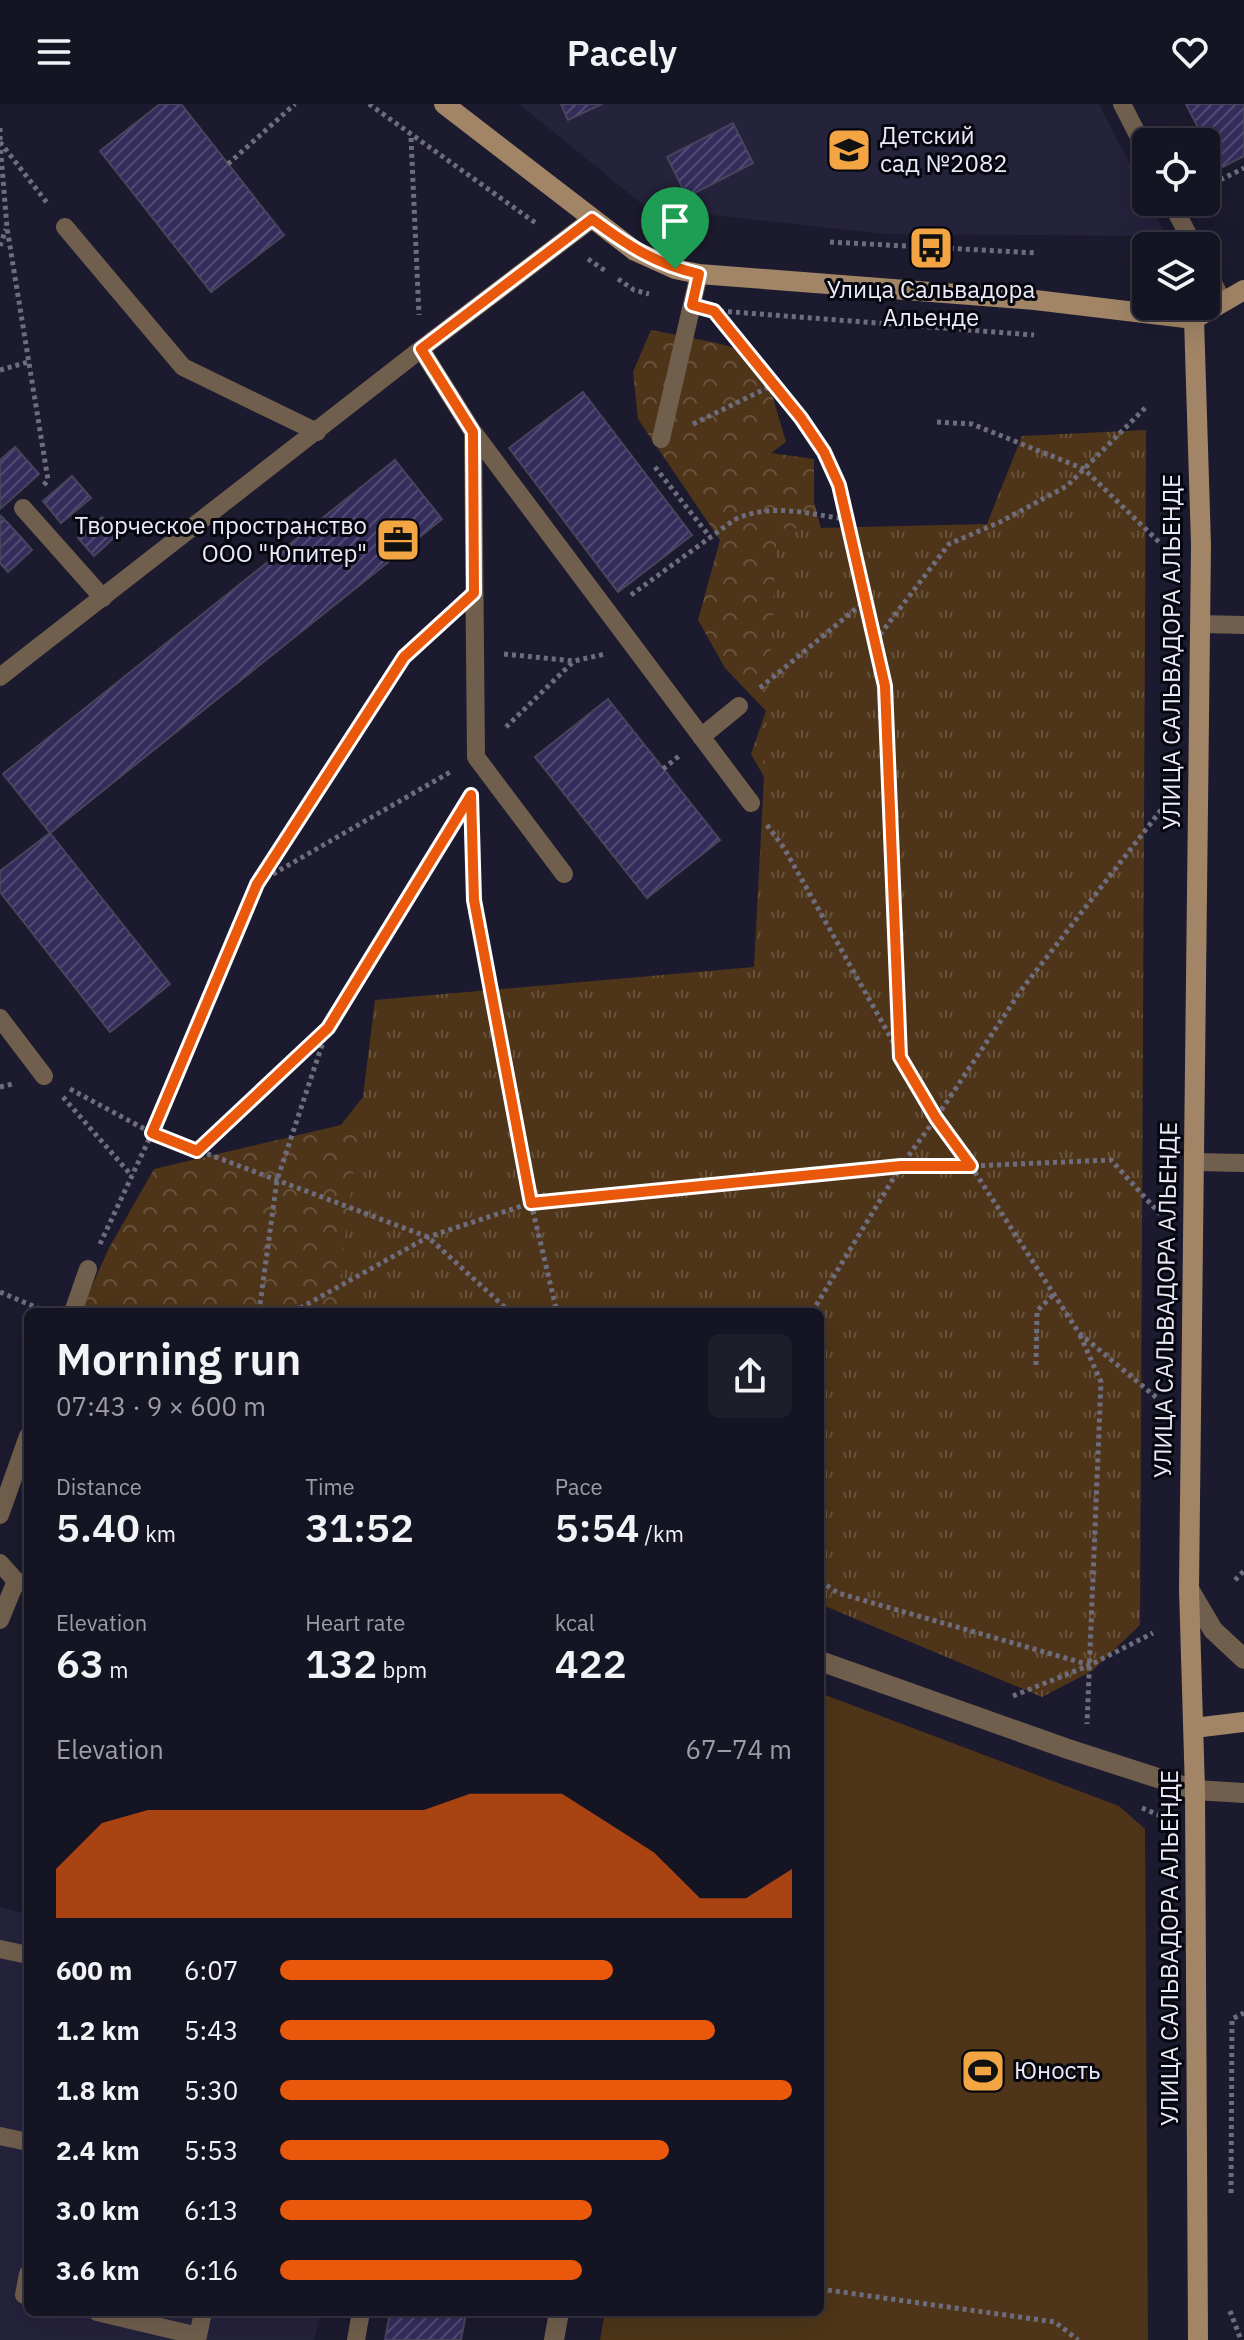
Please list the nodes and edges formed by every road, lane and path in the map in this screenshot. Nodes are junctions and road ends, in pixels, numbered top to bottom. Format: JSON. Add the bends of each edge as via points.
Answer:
{"nodes":[{"id":1,"x":295,"y":104,"type":"edge"},
{"id":2,"x":369,"y":104,"type":"edge"},
{"id":3,"x":444,"y":104,"type":"edge"},
{"id":4,"x":1122,"y":104,"type":"edge"},
{"id":5,"x":0,"y":128,"type":"edge"},
{"id":6,"x":1134,"y":128,"type":"edge"},
{"id":7,"x":411,"y":137,"type":"junction"},
{"id":8,"x":0,"y":142,"type":"edge"},
{"id":9,"x":228,"y":164,"type":"dead end"},
{"id":10,"x":1244,"y":168,"type":"edge"},
{"id":11,"x":1220,"y":180,"type":"edge"},
{"id":12,"x":592,"y":219,"type":"junction"},
{"id":13,"x":65,"y":227,"type":"joint"},
{"id":14,"x":7,"y":228,"type":"junction"},
{"id":15,"x":563,"y":242,"type":"junction"},
{"id":16,"x":830,"y":242,"type":"dead end"},
{"id":17,"x":0,"y":246,"type":"edge"},
{"id":18,"x":1037,"y":253,"type":"dead end"},
{"id":19,"x":699,"y":274,"type":"junction"},
{"id":20,"x":1244,"y":290,"type":"edge"},
{"id":21,"x":1220,"y":296,"type":"edge"},
{"id":22,"x":1223,"y":302,"type":"junction"},
{"id":23,"x":1220,"y":304,"type":"edge"},
{"id":24,"x":692,"y":305,"type":"junction"},
{"id":25,"x":1132,"y":312,"type":"edge"},
{"id":26,"x":1194,"y":320,"type":"edge"},
{"id":27,"x":1034,"y":335,"type":"dead end"},
{"id":28,"x":421,"y":349,"type":"junction"},
{"id":29,"x":28,"y":362,"type":"junction"},
{"id":30,"x":0,"y":370,"type":"edge"},
{"id":31,"x":773,"y":385,"type":"junction"},
{"id":32,"x":1146,"y":407,"type":"dead end"},
{"id":33,"x":937,"y":422,"type":"dead end"},
{"id":34,"x":317,"y":432,"type":"junction"},
{"id":35,"x":473,"y":432,"type":"junction"},
{"id":36,"x":661,"y":439,"type":"joint"},
{"id":37,"x":654,"y":465,"type":"dead end"},
{"id":38,"x":1084,"y":469,"type":"junction"},
{"id":39,"x":23,"y":508,"type":"joint"},
{"id":40,"x":846,"y":520,"type":"junction"},
{"id":41,"x":710,"y":537,"type":"junction"},
{"id":42,"x":1159,"y":542,"type":"dead end"},
{"id":43,"x":474,"y":593,"type":"junction"},
{"id":44,"x":103,"y":598,"type":"junction"},
{"id":45,"x":864,"y":602,"type":"junction"},
{"id":46,"x":608,"y":612,"type":"junction"},
{"id":47,"x":1200,"y":624,"type":"junction"},
{"id":48,"x":1244,"y":625,"type":"edge"},
{"id":49,"x":874,"y":642,"type":"junction"},
{"id":50,"x":633,"y":649,"type":"junction"},
{"id":51,"x":475,"y":650,"type":"junction"},
{"id":52,"x":574,"y":661,"type":"junction"},
{"id":53,"x":0,"y":677,"type":"edge"},
{"id":54,"x":739,"y":706,"type":"joint"},
{"id":55,"x":701,"y":737,"type":"junction"},
{"id":56,"x":476,"y":757,"type":"junction"},
{"id":57,"x":751,"y":803,"type":"joint"},
{"id":58,"x":1161,"y":810,"type":"dead end"},
{"id":59,"x":564,"y":874,"type":"dead end"},
{"id":60,"x":257,"y":884,"type":"junction"},
{"id":61,"x":0,"y":1018,"type":"edge"},
{"id":62,"x":328,"y":1028,"type":"junction"},
{"id":63,"x":900,"y":1057,"type":"junction"},
{"id":64,"x":44,"y":1076,"type":"junction"},
{"id":65,"x":936,"y":1118,"type":"junction"},
{"id":66,"x":152,"y":1133,"type":"junction"},
{"id":67,"x":197,"y":1151,"type":"junction"},
{"id":68,"x":1193,"y":1162,"type":"junction"},
{"id":69,"x":1244,"y":1163,"type":"edge"},
{"id":70,"x":901,"y":1166,"type":"junction"},
{"id":71,"x":971,"y":1166,"type":"junction"},
{"id":72,"x":132,"y":1176,"type":"junction"},
{"id":73,"x":277,"y":1180,"type":"junction"},
{"id":74,"x":531,"y":1203,"type":"junction"},
{"id":75,"x":1160,"y":1214,"type":"dead end"},
{"id":76,"x":428,"y":1237,"type":"junction"},
{"id":77,"x":88,"y":1269,"type":"joint"},
{"id":78,"x":0,"y":1292,"type":"edge"},
{"id":79,"x":1055,"y":1293,"type":"junction"},
{"id":80,"x":38,"y":1308,"type":"edge"},
{"id":81,"x":74,"y":1308,"type":"edge"},
{"id":82,"x":260,"y":1308,"type":"edge"},
{"id":83,"x":300,"y":1308,"type":"edge"},
{"id":84,"x":506,"y":1308,"type":"edge"},
{"id":85,"x":556,"y":1308,"type":"edge"},
{"id":86,"x":814,"y":1308,"type":"edge"},
{"id":87,"x":1079,"y":1333,"type":"junction"},
{"id":88,"x":1036,"y":1365,"type":"dead end"},
{"id":89,"x":1157,"y":1398,"type":"dead end"},
{"id":90,"x":24,"y":1447,"type":"edge"},
{"id":91,"x":0,"y":1515,"type":"edge"},
{"id":92,"x":0,"y":1563,"type":"edge"},
{"id":93,"x":1244,"y":1571,"type":"edge"},
{"id":94,"x":1235,"y":1580,"type":"dead end"},
{"id":95,"x":22,"y":1582,"type":"edge"},
{"id":96,"x":824,"y":1584,"type":"edge"},
{"id":97,"x":1189,"y":1589,"type":"junction"},
{"id":98,"x":0,"y":1620,"type":"edge"},
{"id":99,"x":1153,"y":1633,"type":"dead end"},
{"id":100,"x":1244,"y":1659,"type":"edge"},
{"id":101,"x":824,"y":1662,"type":"edge"},
{"id":102,"x":1090,"y":1665,"type":"junction"},
{"id":103,"x":1007,"y":1698,"type":"dead end"},
{"id":104,"x":1244,"y":1722,"type":"edge"},
{"id":105,"x":1087,"y":1725,"type":"dead end"},
{"id":106,"x":1194,"y":1728,"type":"junction"},
{"id":107,"x":1195,"y":1790,"type":"junction"},
{"id":108,"x":1244,"y":1793,"type":"edge"},
{"id":109,"x":0,"y":1949,"type":"edge"},
{"id":110,"x":24,"y":1954,"type":"edge"},
{"id":111,"x":1244,"y":2013,"type":"edge"},
{"id":112,"x":0,"y":2136,"type":"edge"},
{"id":113,"x":24,"y":2141,"type":"edge"},
{"id":114,"x":1231,"y":2200,"type":"dead end"},
{"id":115,"x":824,"y":2290,"type":"edge"},
{"id":116,"x":1229,"y":2307,"type":"dead end"},
{"id":117,"x":114,"y":2316,"type":"edge"},
{"id":118,"x":202,"y":2316,"type":"edge"},
{"id":119,"x":360,"y":2316,"type":"edge"},
{"id":120,"x":558,"y":2316,"type":"edge"},
{"id":121,"x":356,"y":2340,"type":"edge"},
{"id":122,"x":554,"y":2340,"type":"edge"},
{"id":123,"x":1078,"y":2340,"type":"edge"},
{"id":124,"x":1198,"y":2340,"type":"edge"},
{"id":125,"x":1241,"y":2340,"type":"edge"}],
"edges":[{"from":1,"to":9,"type":"path"},
{"from":2,"to":7,"type":"path"},
{"from":3,"to":12,"type":"street"},
{"from":4,"to":6,"type":"lane"},
{"from":5,"to":8,"type":"path"},
{"from":7,"to":15,"type":"path"},
{"from":7,"to":28,"type":"path"},
{"from":8,"to":13,"type":"path"},
{"from":8,"to":14,"type":"path"},
{"from":10,"to":11,"type":"path"},
{"from":12,"to":15,"type":"lane"},
{"from":12,"to":19,"type":"street","via":[[635,251]]},
{"from":13,"to":34,"type":"lane","via":[[183,367]]},
{"from":14,"to":17,"type":"path"},
{"from":14,"to":29,"type":"path"},
{"from":15,"to":24,"type":"path","via":[[634,290]]},
{"from":15,"to":28,"type":"lane"},
{"from":16,"to":18,"type":"path"},
{"from":19,"to":24,"type":"lane"},
{"from":19,"to":25,"type":"street"},
{"from":20,"to":22,"type":"street"},
{"from":21,"to":22,"type":"lane"},
{"from":22,"to":23,"type":"street"},
{"from":24,"to":36,"type":"lane"},
{"from":26,"to":47,"type":"street","name":"УЛИЦА САЛЬВАДОРА АЛЬЕНДЕ"},
{"from":27,"to":31,"type":"path","via":[[714,311]]},
{"from":28,"to":34,"type":"lane"},
{"from":28,"to":35,"type":"lane"},
{"from":29,"to":30,"type":"path"},
{"from":29,"to":39,"type":"path","via":[[48,480]]},
{"from":31,"to":36,"type":"path"},
{"from":31,"to":40,"type":"path","via":[[824,452],[839,485]]},
{"from":32,"to":38,"type":"path"},
{"from":33,"to":38,"type":"path","via":[[972,424]]},
{"from":34,"to":44,"type":"lane"},
{"from":35,"to":43,"type":"lane"},
{"from":35,"to":46,"type":"lane"},
{"from":37,"to":41,"type":"path"},
{"from":38,"to":42,"type":"path"},
{"from":38,"to":49,"type":"path","via":[[1045,499],[949,544]]},
{"from":39,"to":44,"type":"lane"},
{"from":40,"to":41,"type":"path","via":[[770,509],[751,512]]},
{"from":40,"to":45,"type":"path"},
{"from":41,"to":46,"type":"path"},
{"from":43,"to":51,"type":"lane"},
{"from":43,"to":60,"type":"path","via":[[404,657]]},
{"from":44,"to":53,"type":"lane"},
{"from":45,"to":49,"type":"path"},
{"from":45,"to":54,"type":"path"},
{"from":46,"to":50,"type":"lane"},
{"from":47,"to":48,"type":"lane"},
{"from":47,"to":68,"type":"street","name":"УЛИЦА САЛЬВАДОРА АЛЬЕНДЕ"},
{"from":49,"to":63,"type":"path","via":[[885,686]]},
{"from":50,"to":52,"type":"path"},
{"from":50,"to":55,"type":"lane"},
{"from":51,"to":52,"type":"path"},
{"from":51,"to":56,"type":"lane"},
{"from":52,"to":56,"type":"path"},
{"from":54,"to":55,"type":"lane"},
{"from":55,"to":57,"type":"lane"},
{"from":56,"to":59,"type":"lane"},
{"from":56,"to":60,"type":"path"},
{"from":57,"to":63,"type":"path","via":[[784,848]]},
{"from":58,"to":65,"type":"path","via":[[1022,989]]},
{"from":60,"to":66,"type":"path"},
{"from":61,"to":64,"type":"lane"},
{"from":62,"to":67,"type":"path"},
{"from":62,"to":73,"type":"path"},
{"from":62,"to":74,"type":"path","via":[[471,795],[474,900]]},
{"from":63,"to":65,"type":"path"},
{"from":64,"to":66,"type":"path"},
{"from":64,"to":72,"type":"path"},
{"from":65,"to":70,"type":"path"},
{"from":65,"to":71,"type":"path"},
{"from":66,"to":67,"type":"path"},
{"from":66,"to":72,"type":"path"},
{"from":67,"to":73,"type":"path"},
{"from":68,"to":69,"type":"lane"},
{"from":68,"to":97,"type":"street","name":"УЛИЦА САЛЬВАДОРА АЛЬЕНДЕ"},
{"from":70,"to":71,"type":"path"},
{"from":70,"to":74,"type":"path"},
{"from":70,"to":86,"type":"path"},
{"from":71,"to":75,"type":"path","via":[[1111,1160]]},
{"from":71,"to":79,"type":"path"},
{"from":72,"to":77,"type":"path"},
{"from":73,"to":76,"type":"path"},
{"from":73,"to":82,"type":"path"},
{"from":74,"to":76,"type":"path"},
{"from":74,"to":85,"type":"path"},
{"from":76,"to":83,"type":"path"},
{"from":76,"to":84,"type":"path"},
{"from":77,"to":81,"type":"lane"},
{"from":78,"to":80,"type":"path"},
{"from":79,"to":87,"type":"path"},
{"from":79,"to":88,"type":"path","via":[[1037,1311]]},
{"from":87,"to":89,"type":"path"},
{"from":87,"to":102,"type":"path","via":[[1101,1382]]},
{"from":90,"to":91,"type":"lane"},
{"from":92,"to":95,"type":"lane"},
{"from":93,"to":94,"type":"path"},
{"from":95,"to":98,"type":"lane"},
{"from":96,"to":102,"type":"path","via":[[838,1593]]},
{"from":97,"to":100,"type":"street","via":[[1213,1630]]},
{"from":97,"to":106,"type":"street","name":"УЛИЦА САЛЬВАДОРА АЛЬЕНДЕ"},
{"from":99,"to":102,"type":"path"},
{"from":101,"to":107,"type":"street"},
{"from":102,"to":103,"type":"path"},
{"from":102,"to":105,"type":"path"},
{"from":104,"to":106,"type":"street"},
{"from":106,"to":107,"type":"street","name":"УЛИЦА САЛЬВАДОРА АЛЬЕНДЕ"},
{"from":107,"to":108,"type":"street"},
{"from":107,"to":124,"type":"street","name":"УЛИЦА САЛЬВАДОРА АЛЬЕНДЕ"},
{"from":109,"to":110,"type":"lane"},
{"from":111,"to":114,"type":"path","via":[[1232,2019]]},
{"from":112,"to":113,"type":"lane"},
{"from":115,"to":123,"type":"path","via":[[1055,2322]]},
{"from":116,"to":125,"type":"path"},
{"from":117,"to":118,"type":"lane","via":[[198,2336]]},
{"from":119,"to":121,"type":"lane"},
{"from":120,"to":122,"type":"street"}]}
